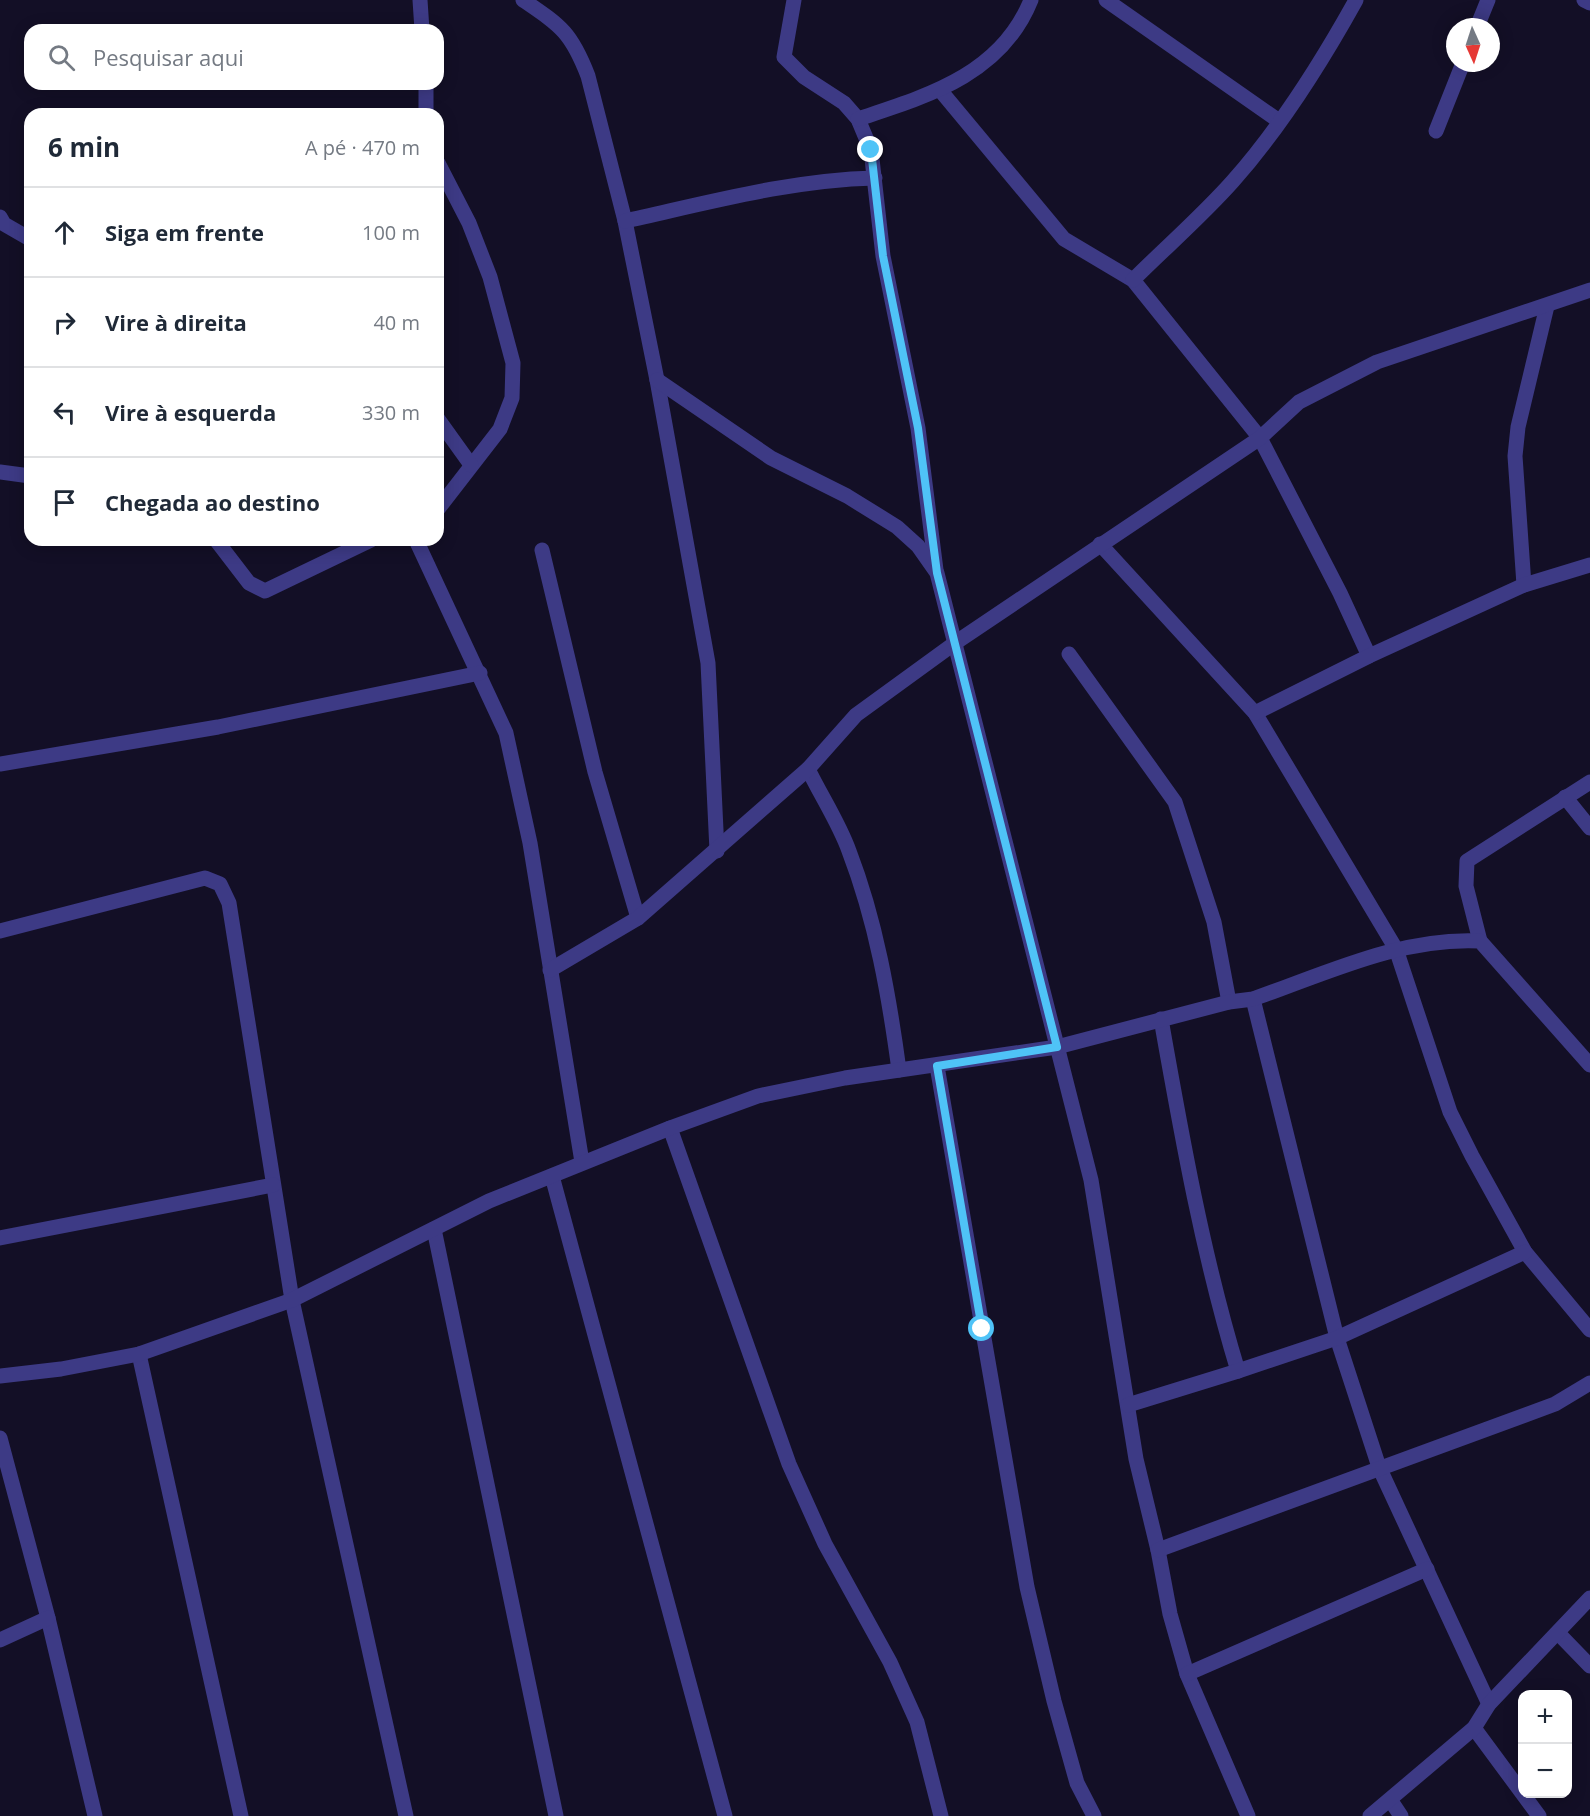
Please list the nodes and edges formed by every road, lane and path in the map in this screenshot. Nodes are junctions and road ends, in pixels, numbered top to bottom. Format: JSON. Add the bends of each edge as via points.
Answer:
{"nodes":[{"id":1,"x":420,"y":0,"type":"edge"},
{"id":2,"x":523,"y":0,"type":"edge"},
{"id":3,"x":794,"y":0,"type":"edge"},
{"id":4,"x":1031,"y":0,"type":"edge"},
{"id":5,"x":1106,"y":0,"type":"edge"},
{"id":6,"x":1356,"y":0,"type":"edge"},
{"id":7,"x":1488,"y":0,"type":"edge"},
{"id":8,"x":1584,"y":0,"type":"edge"},
{"id":9,"x":1590,"y":3,"type":"edge"},
{"id":10,"x":1481,"y":18,"type":"edge"},
{"id":11,"x":422,"y":24,"type":"edge"},
{"id":12,"x":1459,"y":72,"type":"edge"},
{"id":13,"x":426,"y":90,"type":"edge"},
{"id":14,"x":940,"y":90,"type":"junction"},
{"id":15,"x":426,"y":108,"type":"edge"},
{"id":16,"x":858,"y":119,"type":"junction"},
{"id":17,"x":1279,"y":121,"type":"junction"},
{"id":18,"x":1436,"y":131,"type":"dead end"},
{"id":19,"x":444,"y":175,"type":"edge"},
{"id":20,"x":875,"y":178,"type":"junction"},
{"id":21,"x":0,"y":217,"type":"edge"},
{"id":22,"x":625,"y":221,"type":"junction"},
{"id":23,"x":24,"y":236,"type":"edge"},
{"id":24,"x":1133,"y":280,"type":"junction"},
{"id":25,"x":1590,"y":290,"type":"edge"},
{"id":26,"x":1547,"y":306,"type":"junction"},
{"id":27,"x":657,"y":380,"type":"junction"},
{"id":28,"x":444,"y":427,"type":"edge"},
{"id":29,"x":1260,"y":438,"type":"junction"},
{"id":30,"x":471,"y":465,"type":"junction"},
{"id":31,"x":0,"y":472,"type":"edge"},
{"id":32,"x":24,"y":475,"type":"edge"},
{"id":33,"x":444,"y":501,"type":"edge"},
{"id":34,"x":1100,"y":544,"type":"junction"},
{"id":35,"x":221,"y":546,"type":"edge"},
{"id":36,"x":359,"y":546,"type":"edge"},
{"id":37,"x":419,"y":546,"type":"edge"},
{"id":38,"x":542,"y":550,"type":"dead end"},
{"id":39,"x":1590,"y":565,"type":"edge"},
{"id":40,"x":937,"y":573,"type":"junction"},
{"id":41,"x":1524,"y":585,"type":"junction"},
{"id":42,"x":955,"y":643,"type":"junction"},
{"id":43,"x":1069,"y":654,"type":"dead end"},
{"id":44,"x":1369,"y":656,"type":"junction"},
{"id":45,"x":480,"y":673,"type":"junction"},
{"id":46,"x":1255,"y":713,"type":"junction"},
{"id":47,"x":0,"y":764,"type":"edge"},
{"id":48,"x":808,"y":769,"type":"junction"},
{"id":49,"x":1590,"y":782,"type":"edge"},
{"id":50,"x":1565,"y":797,"type":"junction"},
{"id":51,"x":1590,"y":828,"type":"edge"},
{"id":52,"x":717,"y":851,"type":"junction"},
{"id":53,"x":638,"y":918,"type":"junction"},
{"id":54,"x":0,"y":931,"type":"edge"},
{"id":55,"x":1480,"y":941,"type":"junction"},
{"id":56,"x":1396,"y":949,"type":"junction"},
{"id":57,"x":550,"y":970,"type":"junction"},
{"id":58,"x":1253,"y":999,"type":"junction"},
{"id":59,"x":1229,"y":1002,"type":"junction"},
{"id":60,"x":1161,"y":1019,"type":"junction"},
{"id":61,"x":1057,"y":1047,"type":"junction"},
{"id":62,"x":1590,"y":1065,"type":"edge"},
{"id":63,"x":937,"y":1066,"type":"junction"},
{"id":64,"x":899,"y":1070,"type":"junction"},
{"id":65,"x":670,"y":1128,"type":"junction"},
{"id":66,"x":582,"y":1162,"type":"junction"},
{"id":67,"x":552,"y":1176,"type":"junction"},
{"id":68,"x":273,"y":1185,"type":"junction"},
{"id":69,"x":434,"y":1229,"type":"junction"},
{"id":70,"x":0,"y":1238,"type":"edge"},
{"id":71,"x":1525,"y":1252,"type":"junction"},
{"id":72,"x":292,"y":1300,"type":"junction"},
{"id":73,"x":1590,"y":1330,"type":"edge"},
{"id":74,"x":1336,"y":1338,"type":"junction"},
{"id":75,"x":139,"y":1354,"type":"junction"},
{"id":76,"x":1238,"y":1371,"type":"junction"},
{"id":77,"x":0,"y":1376,"type":"edge"},
{"id":78,"x":1590,"y":1383,"type":"edge"},
{"id":79,"x":1128,"y":1405,"type":"junction"},
{"id":80,"x":0,"y":1438,"type":"edge"},
{"id":81,"x":1379,"y":1467,"type":"junction"},
{"id":82,"x":1158,"y":1550,"type":"junction"},
{"id":83,"x":1427,"y":1569,"type":"junction"},
{"id":84,"x":1590,"y":1598,"type":"edge"},
{"id":85,"x":48,"y":1618,"type":"junction"},
{"id":86,"x":1558,"y":1634,"type":"junction"},
{"id":87,"x":0,"y":1640,"type":"edge"},
{"id":88,"x":1590,"y":1666,"type":"edge"},
{"id":89,"x":1186,"y":1674,"type":"junction"},
{"id":90,"x":1489,"y":1704,"type":"junction"},
{"id":91,"x":1474,"y":1728,"type":"junction"},
{"id":92,"x":1391,"y":1801,"type":"junction"},
{"id":93,"x":95,"y":1816,"type":"edge"},
{"id":94,"x":241,"y":1816,"type":"edge"},
{"id":95,"x":406,"y":1816,"type":"edge"},
{"id":96,"x":556,"y":1816,"type":"edge"},
{"id":97,"x":725,"y":1816,"type":"edge"},
{"id":98,"x":941,"y":1816,"type":"edge"},
{"id":99,"x":1094,"y":1816,"type":"edge"},
{"id":100,"x":1248,"y":1816,"type":"edge"},
{"id":101,"x":1370,"y":1816,"type":"edge"},
{"id":102,"x":1401,"y":1816,"type":"edge"},
{"id":103,"x":1539,"y":1816,"type":"edge"}],
"edges":[{"from":1,"to":11,"type":"street"},
{"from":2,"to":22,"type":"street","via":[[556,21],[580,55]]},
{"from":3,"to":16,"type":"street","via":[[784,57],[798,73],[844,103]]},
{"from":4,"to":14,"type":"street","via":[[1010,37],[993,55],[973,73]]},
{"from":5,"to":17,"type":"street"},
{"from":6,"to":17,"type":"street"},
{"from":7,"to":10,"type":"street"},
{"from":8,"to":9,"type":"street"},
{"from":12,"to":18,"type":"street"},
{"from":13,"to":15,"type":"street"},
{"from":14,"to":16,"type":"street"},
{"from":14,"to":24,"type":"street","via":[[1064,239]]},
{"from":16,"to":20,"type":"street","via":[[871,150]]},
{"from":17,"to":24,"type":"street","via":[[1233,181]]},
{"from":19,"to":30,"type":"street","via":[[490,277],[513,363],[512,398],[500,429]]},
{"from":20,"to":22,"type":"street","via":[[790,187]]},
{"from":20,"to":40,"type":"street","via":[[883,256],[918,428]]},
{"from":21,"to":23,"type":"street","via":[[4,224]]},
{"from":22,"to":27,"type":"street"},
{"from":24,"to":29,"type":"street"},
{"from":25,"to":26,"type":"street"},
{"from":26,"to":29,"type":"street","via":[[1377,362],[1299,402]]},
{"from":26,"to":41,"type":"street","via":[[1518,427],[1515,456]]},
{"from":27,"to":40,"type":"street","via":[[771,458],[848,496],[897,527],[918,546]]},
{"from":27,"to":52,"type":"street","via":[[708,663]]},
{"from":28,"to":30,"type":"street"},
{"from":29,"to":34,"type":"street"},
{"from":29,"to":44,"type":"street"},
{"from":30,"to":33,"type":"street"},
{"from":31,"to":32,"type":"street"},
{"from":34,"to":42,"type":"street"},
{"from":34,"to":46,"type":"street"},
{"from":35,"to":36,"type":"street","via":[[249,583],[265,591]]},
{"from":37,"to":45,"type":"street"},
{"from":38,"to":53,"type":"street","via":[[595,772]]},
{"from":39,"to":41,"type":"street"},
{"from":40,"to":42,"type":"street"},
{"from":41,"to":44,"type":"street"},
{"from":42,"to":48,"type":"street","via":[[856,715]]},
{"from":42,"to":61,"type":"street"},
{"from":43,"to":59,"type":"street","via":[[1175,802],[1214,922]]},
{"from":44,"to":46,"type":"street"},
{"from":45,"to":47,"type":"street","via":[[218,727]]},
{"from":45,"to":57,"type":"street","via":[[506,733],[530,843]]},
{"from":46,"to":56,"type":"street"},
{"from":48,"to":52,"type":"street"},
{"from":48,"to":64,"type":"street","via":[[849,850],[864,897],[881,960]]},
{"from":49,"to":50,"type":"street"},
{"from":50,"to":51,"type":"street"},
{"from":50,"to":55,"type":"street","via":[[1467,861],[1466,886]]},
{"from":52,"to":53,"type":"street"},
{"from":53,"to":57,"type":"street"},
{"from":54,"to":68,"type":"street","via":[[206,878],[220,884],[229,903]]},
{"from":55,"to":56,"type":"street","via":[[1455,940]]},
{"from":55,"to":62,"type":"street"},
{"from":56,"to":58,"type":"street"},
{"from":56,"to":71,"type":"street","via":[[1450,1112]]},
{"from":57,"to":66,"type":"street"},
{"from":58,"to":59,"type":"street"},
{"from":58,"to":74,"type":"street"},
{"from":59,"to":60,"type":"street"},
{"from":60,"to":61,"type":"street"},
{"from":60,"to":76,"type":"street","via":[[1193,1198],[1214,1291]]},
{"from":61,"to":63,"type":"street"},
{"from":61,"to":79,"type":"street","via":[[1091,1180]]},
{"from":63,"to":64,"type":"street"},
{"from":63,"to":99,"type":"street","via":[[1027,1587],[1077,1782]]},
{"from":64,"to":65,"type":"street","via":[[758,1096]]},
{"from":65,"to":66,"type":"street"},
{"from":65,"to":98,"type":"street","via":[[789,1464],[825,1544],[890,1662],[917,1722]]},
{"from":66,"to":67,"type":"street"},
{"from":67,"to":69,"type":"street","via":[[489,1201]]},
{"from":67,"to":97,"type":"street"},
{"from":68,"to":70,"type":"street"},
{"from":68,"to":72,"type":"street"},
{"from":69,"to":72,"type":"street"},
{"from":69,"to":96,"type":"street"},
{"from":71,"to":73,"type":"street"},
{"from":71,"to":74,"type":"street"},
{"from":72,"to":75,"type":"street"},
{"from":72,"to":95,"type":"street"},
{"from":74,"to":76,"type":"street"},
{"from":74,"to":81,"type":"street"},
{"from":75,"to":77,"type":"street"},
{"from":75,"to":94,"type":"street"},
{"from":76,"to":79,"type":"street"},
{"from":78,"to":81,"type":"street","via":[[1556,1404]]},
{"from":79,"to":82,"type":"street","via":[[1136,1459]]},
{"from":80,"to":85,"type":"street"},
{"from":81,"to":82,"type":"street"},
{"from":81,"to":83,"type":"street"},
{"from":82,"to":89,"type":"street"},
{"from":83,"to":89,"type":"street"},
{"from":83,"to":90,"type":"street"},
{"from":84,"to":86,"type":"street"},
{"from":85,"to":87,"type":"street"},
{"from":85,"to":93,"type":"street"},
{"from":86,"to":88,"type":"street"},
{"from":86,"to":90,"type":"street"},
{"from":89,"to":100,"type":"street"},
{"from":90,"to":91,"type":"street"},
{"from":91,"to":92,"type":"street"},
{"from":91,"to":103,"type":"street"},
{"from":92,"to":101,"type":"street"},
{"from":92,"to":102,"type":"street"}]}
